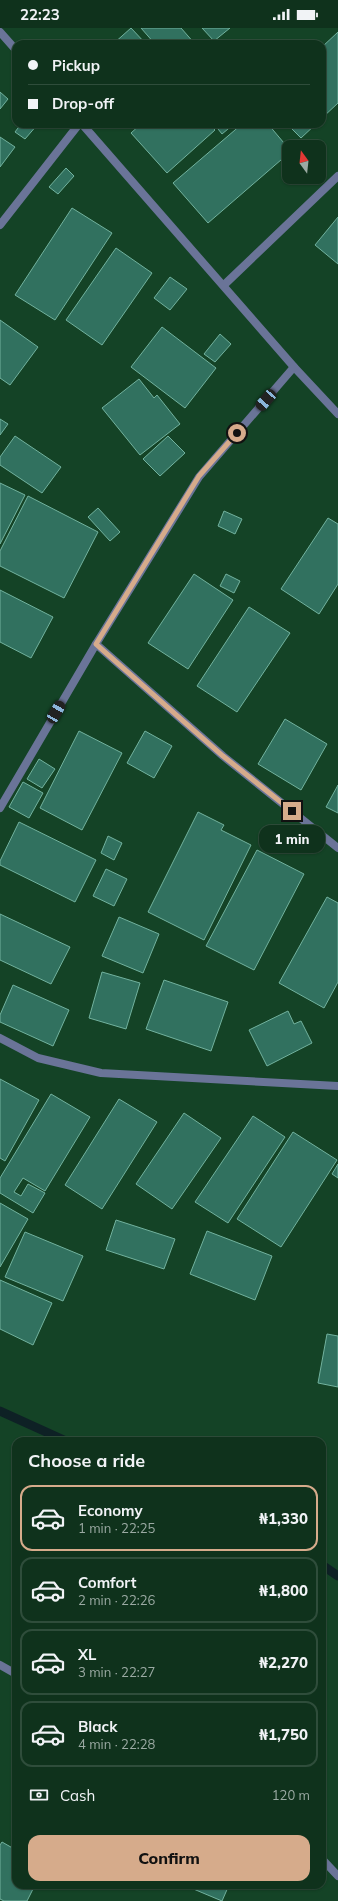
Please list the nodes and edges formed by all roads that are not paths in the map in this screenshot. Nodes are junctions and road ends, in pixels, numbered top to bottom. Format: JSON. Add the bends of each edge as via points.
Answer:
{"nodes":[{"id":1,"x":0,"y":32,"type":"edge"},
{"id":2,"x":12,"y":46,"type":"edge"},
{"id":3,"x":78,"y":128,"type":"edge"},
{"id":4,"x":85,"y":128,"type":"edge"},
{"id":5,"x":338,"y":176,"type":"edge"},
{"id":6,"x":0,"y":225,"type":"edge"},
{"id":7,"x":224,"y":285,"type":"junction"},
{"id":8,"x":294,"y":367,"type":"junction"},
{"id":9,"x":338,"y":414,"type":"edge"},
{"id":10,"x":96,"y":644,"type":"junction"},
{"id":11,"x":0,"y":808,"type":"edge"},
{"id":12,"x":338,"y":848,"type":"edge"},
{"id":13,"x":0,"y":1038,"type":"edge"},
{"id":14,"x":338,"y":1086,"type":"edge"},
{"id":15,"x":0,"y":1665,"type":"edge"},
{"id":16,"x":12,"y":1672,"type":"edge"},
{"id":17,"x":326,"y":1863,"type":"edge"},
{"id":18,"x":338,"y":1876,"type":"edge"}],
"edges":[{"from":1,"to":2,"type":"street"},
{"from":3,"to":6,"type":"street"},
{"from":4,"to":7,"type":"street"},
{"from":5,"to":7,"type":"street"},
{"from":7,"to":8,"type":"street"},
{"from":8,"to":9,"type":"street"},
{"from":8,"to":10,"type":"street","via":[[199,476]]},
{"from":10,"to":11,"type":"street"},
{"from":10,"to":12,"type":"street","via":[[223,756]]},
{"from":13,"to":14,"type":"street","via":[[38,1058],[101,1073]]},
{"from":15,"to":16,"type":"street"},
{"from":17,"to":18,"type":"street"}]}
